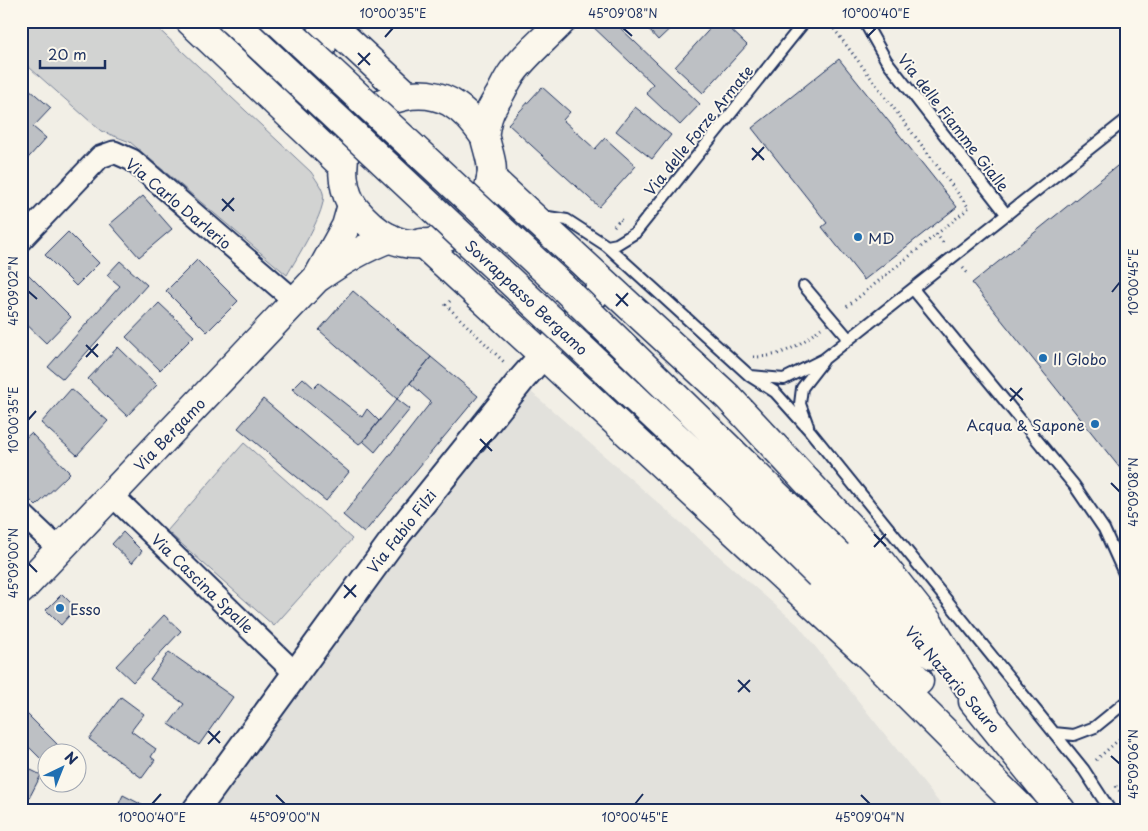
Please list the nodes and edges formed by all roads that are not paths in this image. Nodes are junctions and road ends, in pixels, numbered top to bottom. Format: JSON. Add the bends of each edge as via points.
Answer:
{"nodes":[{"id":1,"x":190,"y":21,"type":"edge"},
{"id":2,"x":233,"y":21,"type":"edge"},
{"id":3,"x":277,"y":21,"type":"edge"},
{"id":4,"x":322,"y":21,"type":"edge"},
{"id":5,"x":327,"y":21,"type":"edge"},
{"id":6,"x":562,"y":21,"type":"edge"},
{"id":7,"x":805,"y":21,"type":"edge"},
{"id":8,"x":864,"y":21,"type":"edge"},
{"id":9,"x":512,"y":73,"type":"junction"},
{"id":10,"x":259,"y":87,"type":"junction"},
{"id":11,"x":407,"y":95,"type":"junction"},
{"id":12,"x":448,"y":101,"type":"junction"},
{"id":13,"x":1127,"y":119,"type":"edge"},
{"id":14,"x":484,"y":136,"type":"junction"},
{"id":15,"x":343,"y":166,"type":"junction"},
{"id":16,"x":492,"y":178,"type":"junction"},
{"id":17,"x":352,"y":205,"type":"junction"},
{"id":18,"x":531,"y":214,"type":"junction"},
{"id":19,"x":1007,"y":215,"type":"junction"},
{"id":20,"x":390,"y":238,"type":"junction"},
{"id":21,"x":21,"y":240,"type":"edge"},
{"id":22,"x":422,"y":243,"type":"junction"},
{"id":23,"x":607,"y":246,"type":"junction"},
{"id":24,"x":316,"y":278,"type":"junction"},
{"id":25,"x":605,"y":284,"type":"junction"},
{"id":26,"x":804,"y":286,"type":"dead end"},
{"id":27,"x":913,"y":289,"type":"junction"},
{"id":28,"x":295,"y":301,"type":"junction"},
{"id":29,"x":850,"y":339,"type":"junction"},
{"id":30,"x":542,"y":355,"type":"junction"},
{"id":31,"x":824,"y":359,"type":"junction"},
{"id":32,"x":750,"y":376,"type":"junction"},
{"id":33,"x":810,"y":431,"type":"junction"},
{"id":34,"x":111,"y":494,"type":"junction"},
{"id":35,"x":21,"y":513,"type":"edge"},
{"id":36,"x":60,"y":550,"type":"junction"},
{"id":37,"x":838,"y":555,"type":"joint"},
{"id":38,"x":819,"y":575,"type":"joint"},
{"id":39,"x":1127,"y":580,"type":"edge"},
{"id":40,"x":21,"y":590,"type":"edge"},
{"id":41,"x":295,"y":673,"type":"junction"},
{"id":42,"x":1127,"y":701,"type":"edge"},
{"id":43,"x":985,"y":714,"type":"junction"},
{"id":44,"x":1054,"y":733,"type":"junction"},
{"id":45,"x":196,"y":810,"type":"edge"},
{"id":46,"x":1023,"y":810,"type":"edge"},
{"id":47,"x":1028,"y":810,"type":"edge"},
{"id":48,"x":1061,"y":810,"type":"edge"},
{"id":49,"x":1110,"y":810,"type":"edge"}],
"edges":[{"from":1,"to":10,"type":"main road"},
{"from":2,"to":38,"type":"main road","name":"Sovrappasso Bergamo","bridge":true,"via":[[713,471]]},
{"from":3,"to":37,"type":"main road","name":"Sovrappasso Bergamo","bridge":true,"via":[[561,285]]},
{"from":4,"to":10,"type":"main road","via":[[321,49],[304,75],[290,86],[276,91]]},
{"from":5,"to":11,"type":"main road"},
{"from":6,"to":9,"type":"main road"},
{"from":7,"to":23,"type":"lane","name":"Via delle Forze Armate","via":[[635,233]]},
{"from":8,"to":19,"type":"lane","name":"Via delle Fiamme Gialle","via":[[886,60]]},
{"from":9,"to":12,"type":"main road","via":[[472,96]]},
{"from":9,"to":14,"type":"main road","via":[[490,112]]},
{"from":10,"to":15,"type":"main road"},
{"from":11,"to":12,"type":"main road","via":[[428,95]]},
{"from":11,"to":15,"type":"main road","via":[[387,101],[369,112],[346,146]]},
{"from":12,"to":14,"type":"main road","via":[[469,116]]},
{"from":13,"to":19,"type":"lane","name":"Via delle Fiamme Gialle"},
{"from":14,"to":16,"type":"main road","via":[[491,156]]},
{"from":15,"to":17,"type":"main road","via":[[345,186]]},
{"from":16,"to":18,"type":"main road"},
{"from":16,"to":22,"type":"main road","via":[[476,215],[461,230],[443,239]]},
{"from":17,"to":20,"type":"main road","via":[[368,225]]},
{"from":17,"to":24,"type":"main road","name":"Via Bergamo","via":[[346,226]]},
{"from":18,"to":23,"type":"lane","via":[[567,220]]},
{"from":18,"to":25,"type":"main road"},
{"from":19,"to":27,"type":"lane","name":"Via delle Fiamme Gialle"},
{"from":20,"to":22,"type":"main road"},
{"from":20,"to":24,"type":"main road","name":"Via Bergamo","via":[[368,246]]},
{"from":21,"to":28,"type":"street","name":"Via Carlo Darlerio","via":[[100,157],[114,152],[132,160]]},
{"from":22,"to":30,"type":"main road"},
{"from":23,"to":32,"type":"lane"},
{"from":24,"to":28,"type":"main road","name":"Via Bergamo"},
{"from":25,"to":30,"type":"street","name":"Via Fabio Filzi"},
{"from":25,"to":43,"type":"main road","via":[[728,397],[872,552],[928,622]]},
{"from":26,"to":29,"type":"lane"},
{"from":27,"to":29,"type":"lane","name":"Via delle Fiamme Gialle"},
{"from":27,"to":39,"type":"lane","via":[[1074,485],[1104,529]]},
{"from":28,"to":34,"type":"main road","name":"Via Bergamo"},
{"from":29,"to":31,"type":"lane","name":"Via delle Fiamme Gialle"},
{"from":30,"to":41,"type":"street","name":"Via Fabio Filzi","via":[[399,532]]},
{"from":30,"to":46,"type":"main road","via":[[869,656]]},
{"from":31,"to":32,"type":"lane","via":[[784,379]]},
{"from":31,"to":33,"type":"lane","via":[[802,388],[800,404]]},
{"from":32,"to":33,"type":"lane","via":[[775,392]]},
{"from":33,"to":44,"type":"lane"},
{"from":34,"to":36,"type":"main road","name":"Via Bergamo"},
{"from":34,"to":41,"type":"street","name":"Via Cascina Spalle"},
{"from":35,"to":36,"type":"street"},
{"from":36,"to":40,"type":"main road","name":"Via Bergamo"},
{"from":37,"to":43,"type":"main road","name":"Via Nazario Sauro"},
{"from":38,"to":47,"type":"main road","name":"Via Nazario Sauro","via":[[933,697]]},
{"from":41,"to":45,"type":"street","name":"Via Fabio Filzi"},
{"from":42,"to":44,"type":"lane","via":[[1096,727],[1074,735]]},
{"from":43,"to":48,"type":"main road","name":"Via Nazario Sauro"},
{"from":44,"to":49,"type":"lane"}]}
